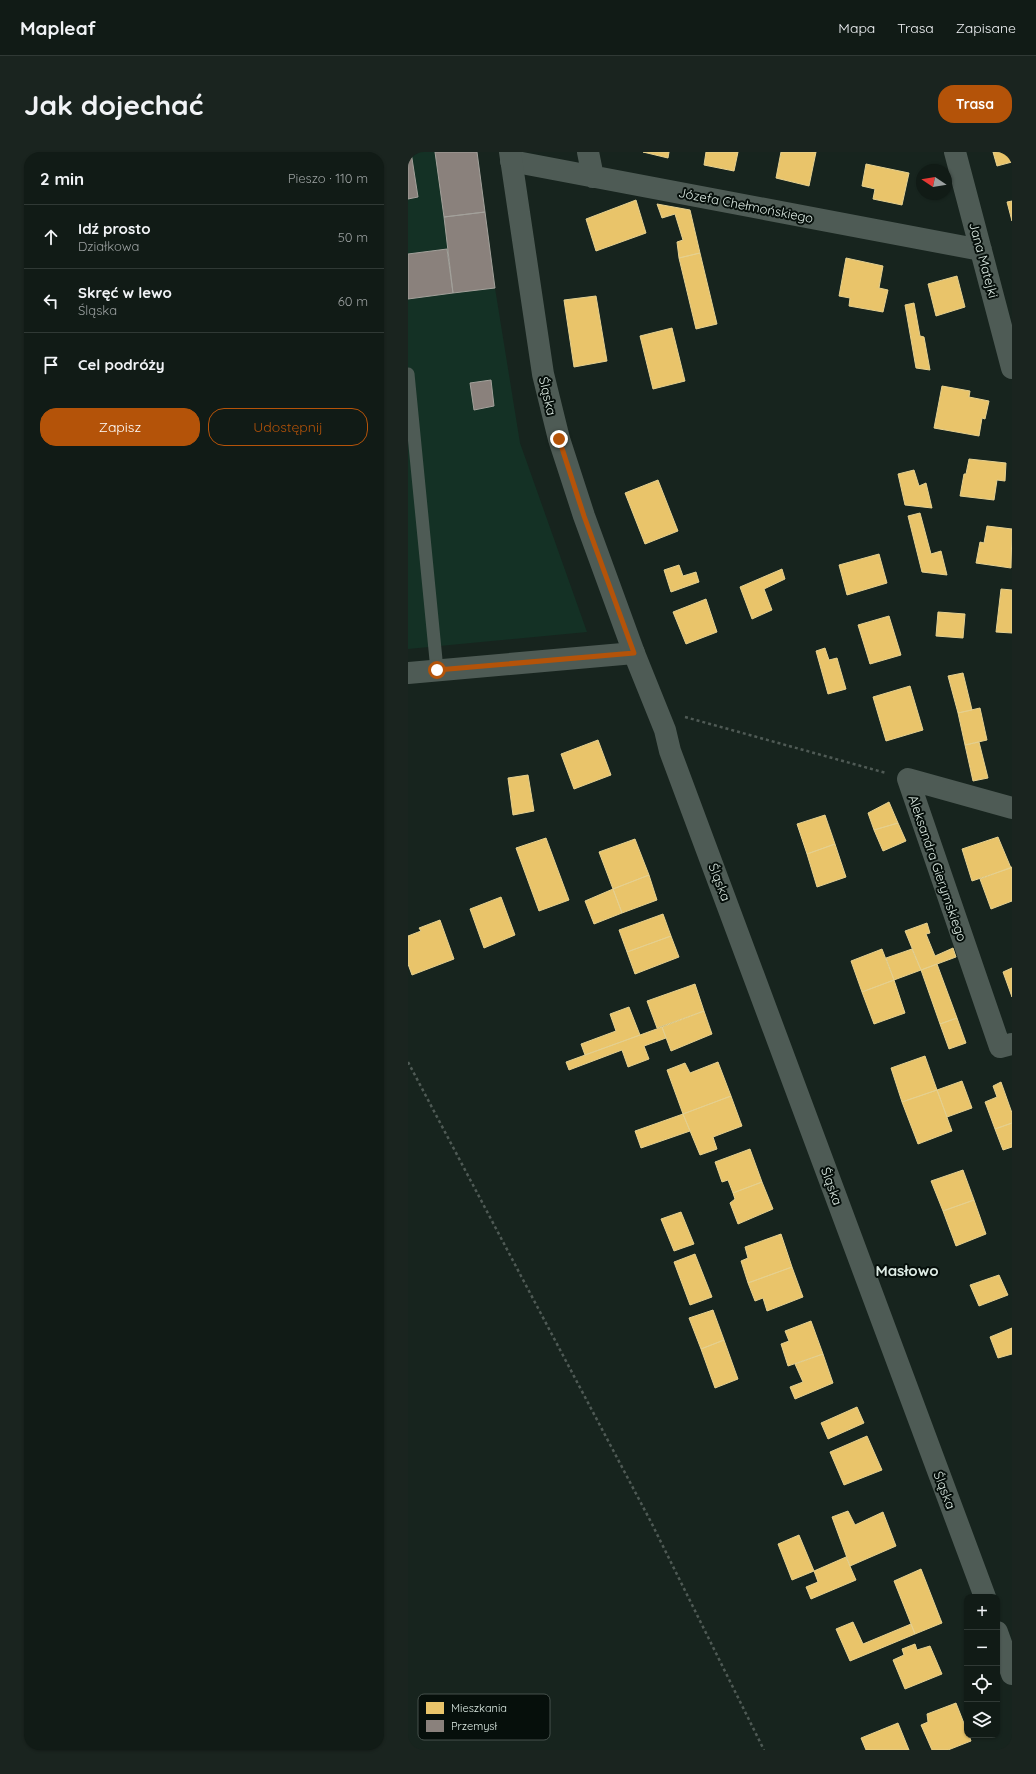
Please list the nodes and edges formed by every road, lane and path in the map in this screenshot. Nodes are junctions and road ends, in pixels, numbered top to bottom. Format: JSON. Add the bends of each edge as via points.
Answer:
{"nodes":[{"id":1,"x":588,"y":152,"type":"edge"},
{"id":2,"x":955,"y":152,"type":"edge"},
{"id":3,"x":511,"y":157,"type":"edge"},
{"id":4,"x":593,"y":177,"type":"junction"},
{"id":5,"x":981,"y":250,"type":"junction"},
{"id":6,"x":1012,"y":368,"type":"edge"},
{"id":7,"x":408,"y":374,"type":"edge"},
{"id":8,"x":634,"y":653,"type":"junction"},
{"id":9,"x":437,"y":670,"type":"junction"},
{"id":10,"x":408,"y":673,"type":"edge"},
{"id":11,"x":678,"y":715,"type":"dead end"},
{"id":12,"x":908,"y":779,"type":"junction"},
{"id":13,"x":1012,"y":808,"type":"edge"},
{"id":14,"x":1012,"y":1044,"type":"edge"},
{"id":15,"x":408,"y":1062,"type":"edge"},
{"id":16,"x":984,"y":1594,"type":"edge"},
{"id":17,"x":1000,"y":1640,"type":"edge"},
{"id":18,"x":1012,"y":1674,"type":"edge"},
{"id":19,"x":764,"y":1750,"type":"edge"}],
"edges":[{"from":1,"to":4,"type":"street"},
{"from":2,"to":5,"type":"street","name":"Jana Matejki"},
{"from":3,"to":4,"type":"street","name":"Józefa Chełmońskiego"},
{"from":3,"to":8,"type":"street","name":"Śląska","via":[[543,374],[559,439]]},
{"from":4,"to":5,"type":"street","name":"Józefa Chełmońskiego"},
{"from":5,"to":6,"type":"street","name":"Jana Matejki"},
{"from":7,"to":9,"type":"lane"},
{"from":8,"to":9,"type":"street"},
{"from":8,"to":16,"type":"street","name":"Śląska","via":[[665,730],[670,751]]},
{"from":9,"to":10,"type":"street"},
{"from":11,"to":12,"type":"path"},
{"from":12,"to":13,"type":"street","name":"Aleksandra Gierymskiego"},
{"from":12,"to":14,"type":"street","name":"Aleksandra Gierymskiego","via":[[1000,1047]]},
{"from":15,"to":19,"type":"path","via":[[647,1515]]},
{"from":17,"to":18,"type":"street"}]}
